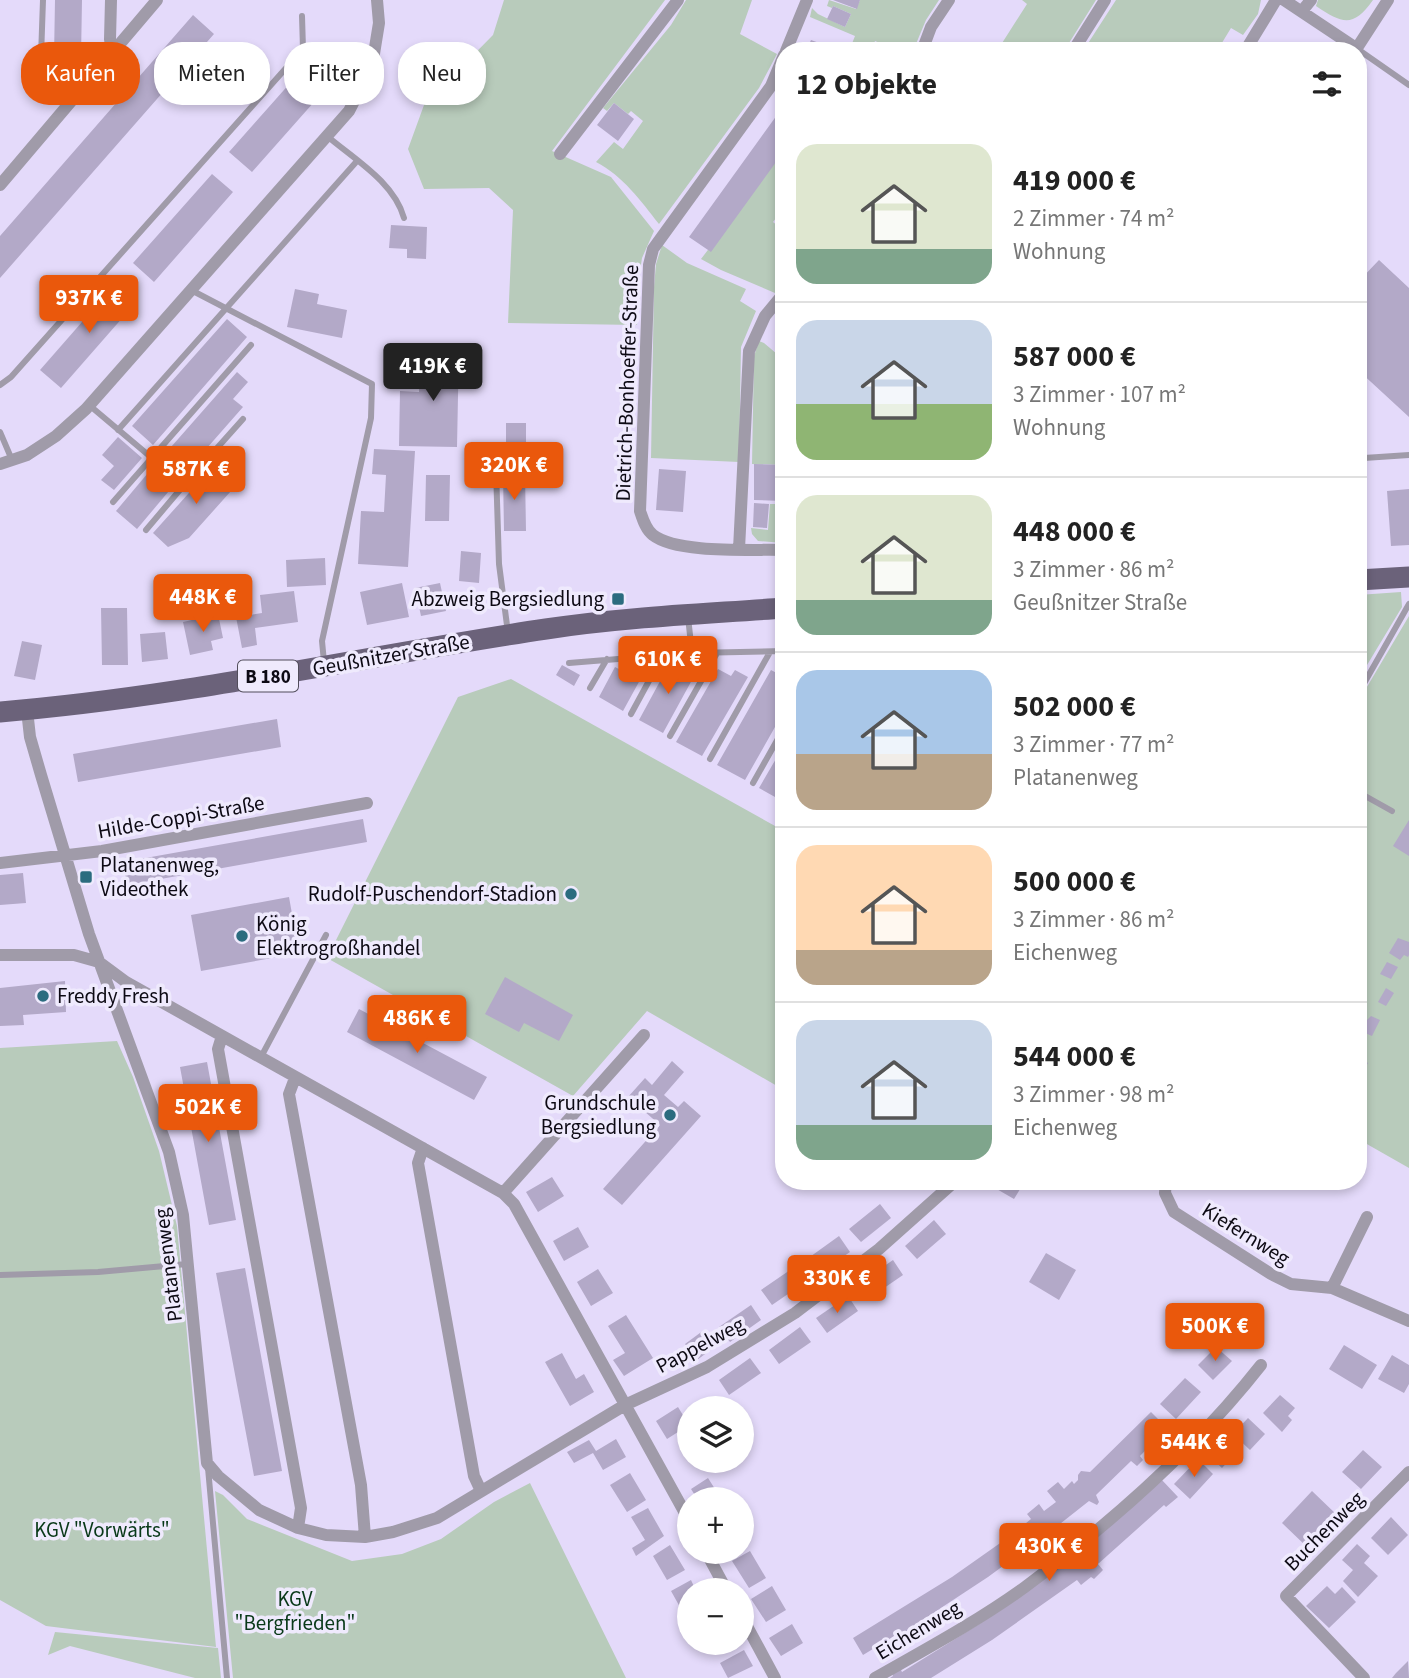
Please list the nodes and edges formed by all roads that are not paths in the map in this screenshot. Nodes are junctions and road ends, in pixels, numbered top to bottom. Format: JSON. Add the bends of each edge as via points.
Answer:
{"nodes":[{"id":1,"x":43,"y":0,"type":"edge"},
{"id":2,"x":111,"y":0,"type":"edge"},
{"id":3,"x":157,"y":0,"type":"edge"},
{"id":4,"x":377,"y":0,"type":"edge"},
{"id":5,"x":678,"y":0,"type":"edge"},
{"id":6,"x":807,"y":0,"type":"edge"},
{"id":7,"x":949,"y":0,"type":"edge"},
{"id":8,"x":1105,"y":0,"type":"edge"},
{"id":9,"x":1276,"y":0,"type":"edge"},
{"id":10,"x":1284,"y":0,"type":"edge"},
{"id":11,"x":1311,"y":0,"type":"edge"},
{"id":12,"x":1388,"y":0,"type":"edge"},
{"id":13,"x":1301,"y":11,"type":"junction"},
{"id":14,"x":302,"y":16,"type":"dead end"},
{"id":15,"x":42,"y":42,"type":"edge"},
{"id":16,"x":111,"y":42,"type":"edge"},
{"id":17,"x":123,"y":42,"type":"edge"},
{"id":18,"x":303,"y":42,"type":"edge"},
{"id":19,"x":376,"y":42,"type":"edge"},
{"id":20,"x":790,"y":42,"type":"edge"},
{"id":21,"x":925,"y":42,"type":"edge"},
{"id":22,"x":1079,"y":42,"type":"edge"},
{"id":23,"x":1250,"y":42,"type":"edge"},
{"id":24,"x":1345,"y":42,"type":"edge"},
{"id":25,"x":1361,"y":42,"type":"edge"},
{"id":26,"x":1367,"y":57,"type":"edge"},
{"id":27,"x":284,"y":70,"type":"edge"},
{"id":28,"x":775,"y":77,"type":"edge"},
{"id":29,"x":1409,"y":85,"type":"edge"},
{"id":30,"x":69,"y":105,"type":"edge"},
{"id":31,"x":352,"y":105,"type":"edge"},
{"id":32,"x":327,"y":136,"type":"junction"},
{"id":33,"x":560,"y":154,"type":"dead end"},
{"id":34,"x":357,"y":161,"type":"junction"},
{"id":35,"x":0,"y":185,"type":"edge"},
{"id":36,"x":404,"y":218,"type":"dead end"},
{"id":37,"x":191,"y":290,"type":"junction"},
{"id":38,"x":775,"y":304,"type":"edge"},
{"id":39,"x":226,"y":309,"type":"junction"},
{"id":40,"x":251,"y":345,"type":"dead end"},
{"id":41,"x":0,"y":385,"type":"edge"},
{"id":42,"x":89,"y":405,"type":"junction"},
{"id":43,"x":243,"y":419,"type":"dead end"},
{"id":44,"x":118,"y":429,"type":"junction"},
{"id":45,"x":0,"y":432,"type":"edge"},
{"id":46,"x":1409,"y":455,"type":"edge"},
{"id":47,"x":151,"y":457,"type":"junction"},
{"id":48,"x":1367,"y":458,"type":"edge"},
{"id":49,"x":6,"y":462,"type":"edge"},
{"id":50,"x":496,"y":469,"type":"dead end"},
{"id":51,"x":184,"y":485,"type":"junction"},
{"id":52,"x":113,"y":502,"type":"dead end"},
{"id":53,"x":146,"y":530,"type":"dead end"},
{"id":54,"x":739,"y":549,"type":"junction"},
{"id":55,"x":775,"y":550,"type":"edge"},
{"id":56,"x":1409,"y":577,"type":"edge"},
{"id":57,"x":1367,"y":579,"type":"edge"},
{"id":58,"x":1409,"y":604,"type":"edge"},
{"id":59,"x":775,"y":609,"type":"edge"},
{"id":60,"x":688,"y":615,"type":"junction"},
{"id":61,"x":509,"y":635,"type":"junction"},
{"id":62,"x":770,"y":652,"type":"junction"},
{"id":63,"x":775,"y":652,"type":"edge"},
{"id":64,"x":692,"y":653,"type":"junction"},
{"id":65,"x":717,"y":653,"type":"junction"},
{"id":66,"x":663,"y":655,"type":"junction"},
{"id":67,"x":607,"y":659,"type":"junction"},
{"id":68,"x":569,"y":663,"type":"dead end"},
{"id":69,"x":324,"y":667,"type":"junction"},
{"id":70,"x":1367,"y":678,"type":"edge"},
{"id":71,"x":590,"y":688,"type":"dead end"},
{"id":72,"x":27,"y":710,"type":"junction"},
{"id":73,"x":0,"y":712,"type":"edge"},
{"id":74,"x":631,"y":714,"type":"dead end"},
{"id":75,"x":670,"y":736,"type":"dead end"},
{"id":76,"x":775,"y":744,"type":"edge"},
{"id":77,"x":710,"y":759,"type":"dead end"},
{"id":78,"x":753,"y":783,"type":"dead end"},
{"id":79,"x":1367,"y":797,"type":"edge"},
{"id":80,"x":367,"y":803,"type":"dead end"},
{"id":81,"x":1392,"y":811,"type":"dead end"},
{"id":82,"x":64,"y":857,"type":"junction"},
{"id":83,"x":0,"y":863,"type":"edge"},
{"id":84,"x":326,"y":935,"type":"dead end"},
{"id":85,"x":0,"y":955,"type":"edge"},
{"id":86,"x":99,"y":962,"type":"junction"},
{"id":87,"x":644,"y":1035,"type":"dead end"},
{"id":88,"x":222,"y":1036,"type":"junction"},
{"id":89,"x":261,"y":1058,"type":"junction"},
{"id":90,"x":295,"y":1077,"type":"junction"},
{"id":91,"x":424,"y":1148,"type":"junction"},
{"id":92,"x":945,"y":1190,"type":"edge"},
{"id":93,"x":1165,"y":1190,"type":"edge"},
{"id":94,"x":503,"y":1193,"type":"junction"},
{"id":95,"x":1367,"y":1217,"type":"dead end"},
{"id":96,"x":189,"y":1264,"type":"junction"},
{"id":97,"x":0,"y":1275,"type":"edge"},
{"id":98,"x":1332,"y":1288,"type":"junction"},
{"id":99,"x":1409,"y":1321,"type":"edge"},
{"id":100,"x":1261,"y":1365,"type":"dead end"},
{"id":101,"x":625,"y":1405,"type":"junction"},
{"id":102,"x":207,"y":1463,"type":"junction"},
{"id":103,"x":1409,"y":1472,"type":"edge"},
{"id":104,"x":481,"y":1490,"type":"junction"},
{"id":105,"x":677,"y":1499,"type":"edge"},
{"id":106,"x":298,"y":1528,"type":"junction"},
{"id":107,"x":365,"y":1537,"type":"junction"},
{"id":108,"x":754,"y":1639,"type":"edge"},
{"id":109,"x":227,"y":1678,"type":"edge"},
{"id":110,"x":775,"y":1678,"type":"edge"},
{"id":111,"x":875,"y":1678,"type":"edge"},
{"id":112,"x":1364,"y":1678,"type":"edge"}],
"edges":[{"from":1,"to":15,"type":"lane"},
{"from":2,"to":16,"type":"street"},
{"from":3,"to":17,"type":"street"},
{"from":4,"to":19,"type":"street"},
{"from":5,"to":33,"type":"street"},
{"from":6,"to":20,"type":"street","name":"Dietrich-Bonhoeffer-Straße"},
{"from":7,"to":21,"type":"street"},
{"from":8,"to":22,"type":"street"},
{"from":9,"to":23,"type":"street"},
{"from":10,"to":13,"type":"street"},
{"from":11,"to":13,"type":"street"},
{"from":12,"to":25,"type":"street"},
{"from":13,"to":24,"type":"street"},
{"from":14,"to":18,"type":"lane"},
{"from":26,"to":29,"type":"lane"},
{"from":27,"to":41,"type":"lane"},
{"from":28,"to":54,"type":"street","name":"Dietrich-Bonhoeffer-Straße","via":[[663,234],[649,265],[640,511],[653,535],[673,545]]},
{"from":30,"to":35,"type":"street"},
{"from":31,"to":32,"type":"street"},
{"from":32,"to":34,"type":"lane"},
{"from":32,"to":37,"type":"street"},
{"from":34,"to":36,"type":"lane","via":[[400,204]]},
{"from":34,"to":39,"type":"lane"},
{"from":37,"to":39,"type":"lane"},
{"from":37,"to":42,"type":"street"},
{"from":38,"to":54,"type":"street","via":[[748,351]]},
{"from":39,"to":44,"type":"lane"},
{"from":39,"to":69,"type":"lane","via":[[372,384],[371,418],[322,641]]},
{"from":40,"to":47,"type":"lane"},
{"from":42,"to":44,"type":"lane"},
{"from":42,"to":49,"type":"street","via":[[56,436]]},
{"from":43,"to":51,"type":"lane"},
{"from":44,"to":47,"type":"lane"},
{"from":45,"to":49,"type":"lane"},
{"from":46,"to":48,"type":"lane"},
{"from":47,"to":51,"type":"lane"},
{"from":47,"to":52,"type":"lane"},
{"from":50,"to":61,"type":"lane","via":[[499,564]]},
{"from":51,"to":53,"type":"lane"},
{"from":54,"to":55,"type":"street","name":"Dietrich-Bonhoeffer-Straße"},
{"from":56,"to":57,"type":"main road"},
{"from":58,"to":70,"type":"lane"},
{"from":59,"to":60,"type":"main road","name":"Geußnitzer Straße","number":"B 180"},
{"from":60,"to":61,"type":"main road","name":"Geußnitzer Straße","number":"B 180"},
{"from":60,"to":64,"type":"lane"},
{"from":61,"to":69,"type":"main road","name":"Geußnitzer Straße","number":"B 180"},
{"from":62,"to":63,"type":"lane"},
{"from":62,"to":65,"type":"lane"},
{"from":62,"to":77,"type":"lane"},
{"from":64,"to":65,"type":"lane"},
{"from":64,"to":66,"type":"lane"},
{"from":65,"to":75,"type":"lane"},
{"from":66,"to":67,"type":"lane"},
{"from":66,"to":74,"type":"lane"},
{"from":67,"to":68,"type":"lane"},
{"from":67,"to":71,"type":"lane"},
{"from":69,"to":72,"type":"main road","name":"Geußnitzer Straße","number":"B 180","via":[[156,695]]},
{"from":72,"to":73,"type":"main road","name":"Geußnitzer Straße","number":"B 180"},
{"from":72,"to":82,"type":"street","name":"Platanenweg","via":[[30,737]]},
{"from":76,"to":78,"type":"lane"},
{"from":79,"to":81,"type":"lane"},
{"from":80,"to":82,"type":"street","name":"Hilde-Coppi-Straße"},
{"from":82,"to":83,"type":"street","name":"Hilde-Coppi-Straße"},
{"from":82,"to":86,"type":"street","name":"Platanenweg"},
{"from":84,"to":89,"type":"lane"},
{"from":85,"to":86,"type":"street","via":[[74,955]]},
{"from":86,"to":88,"type":"street"},
{"from":86,"to":96,"type":"street","name":"Platanenweg","via":[[169,1152]]},
{"from":87,"to":94,"type":"street"},
{"from":88,"to":89,"type":"street"},
{"from":88,"to":106,"type":"street","via":[[218,1049],[300,1508]]},
{"from":89,"to":90,"type":"street"},
{"from":90,"to":91,"type":"street"},
{"from":90,"to":107,"type":"street","via":[[289,1094],[361,1485]]},
{"from":91,"to":94,"type":"street"},
{"from":91,"to":104,"type":"street","via":[[418,1163],[474,1476]]},
{"from":92,"to":101,"type":"street","name":"Pappelweg","via":[[879,1250],[795,1313],[708,1367]]},
{"from":93,"to":98,"type":"street","name":"Kiefernweg","via":[[1174,1212],[1271,1274],[1291,1284]]},
{"from":94,"to":101,"type":"street","via":[[514,1204]]},
{"from":95,"to":98,"type":"street"},
{"from":96,"to":97,"type":"lane"},
{"from":96,"to":102,"type":"street","name":"Platanenweg"},
{"from":98,"to":99,"type":"street","name":"Kiefernweg"},
{"from":100,"to":111,"type":"street","name":"Eichenweg","via":[[1178,1457],[1100,1526],[1024,1587]]},
{"from":101,"to":104,"type":"street"},
{"from":101,"to":105,"type":"street"},
{"from":102,"to":106,"type":"street","via":[[259,1510]]},
{"from":102,"to":109,"type":"lane"},
{"from":103,"to":112,"type":"street","name":"Buchenweg","via":[[1286,1596]]},
{"from":104,"to":107,"type":"street","via":[[437,1518]]},
{"from":106,"to":107,"type":"street"},
{"from":108,"to":110,"type":"street"}]}
